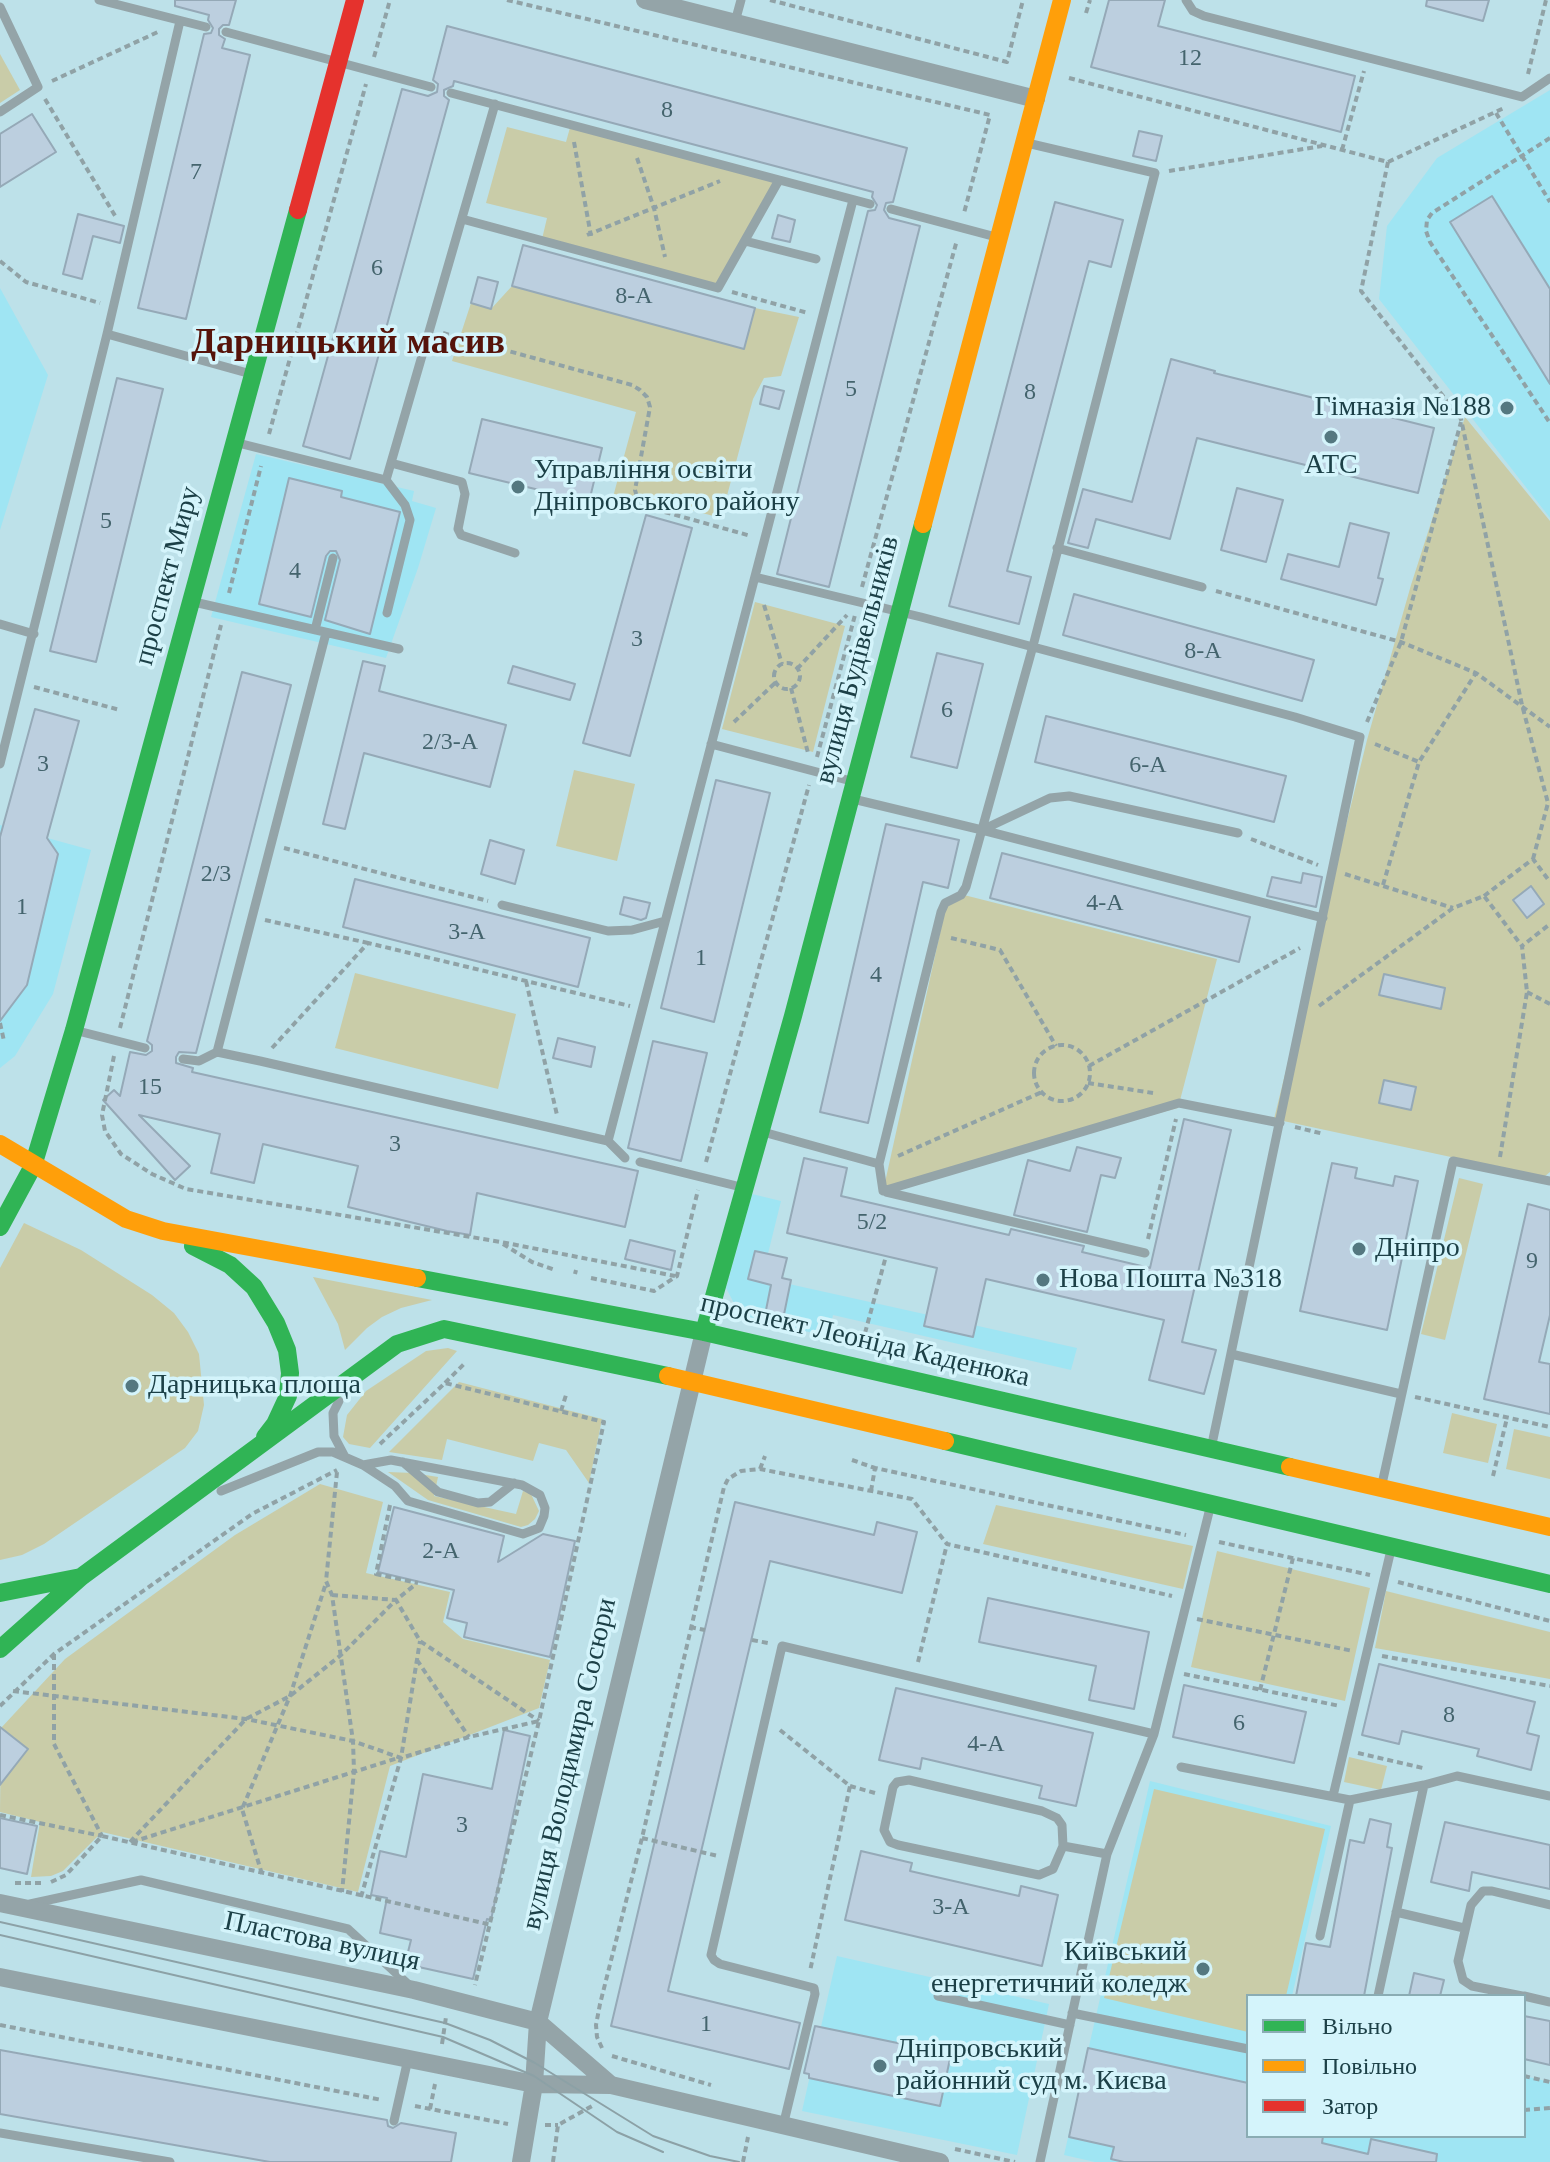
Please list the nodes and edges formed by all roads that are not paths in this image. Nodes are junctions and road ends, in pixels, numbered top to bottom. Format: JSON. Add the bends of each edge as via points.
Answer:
{"nodes":[{"id":1,"x":99,"y":0,"type":"edge"},
{"id":2,"x":355,"y":0,"type":"edge"},
{"id":3,"x":645,"y":0,"type":"edge"},
{"id":4,"x":741,"y":0,"type":"edge"},
{"id":5,"x":1062,"y":0,"type":"edge"},
{"id":6,"x":1186,"y":0,"type":"edge"},
{"id":7,"x":0,"y":7,"type":"edge"},
{"id":8,"x":180,"y":21,"type":"junction"},
{"id":9,"x":735,"y":22,"type":"junction"},
{"id":10,"x":206,"y":27,"type":"dead end"},
{"id":11,"x":226,"y":32,"type":"dead end"},
{"id":12,"x":337,"y":62,"type":"junction"},
{"id":13,"x":1550,"y":78,"type":"edge"},
{"id":14,"x":431,"y":87,"type":"dead end"},
{"id":15,"x":451,"y":93,"type":"dead end"},
{"id":16,"x":1036,"y":99,"type":"junction"},
{"id":17,"x":495,"y":104,"type":"junction"},
{"id":18,"x":0,"y":112,"type":"edge"},
{"id":19,"x":1025,"y":142,"type":"junction"},
{"id":20,"x":779,"y":180,"type":"junction"},
{"id":21,"x":853,"y":200,"type":"junction"},
{"id":22,"x":870,"y":204,"type":"dead end"},
{"id":23,"x":891,"y":209,"type":"dead end"},
{"id":24,"x":462,"y":219,"type":"junction"},
{"id":25,"x":999,"y":238,"type":"junction"},
{"id":26,"x":745,"y":241,"type":"junction"},
{"id":27,"x":816,"y":259,"type":"dead end"},
{"id":28,"x":107,"y":334,"type":"junction"},
{"id":29,"x":253,"y":374,"type":"junction"},
{"id":30,"x":234,"y":442,"type":"junction"},
{"id":31,"x":391,"y":463,"type":"junction"},
{"id":32,"x":386,"y":480,"type":"junction"},
{"id":33,"x":1057,"y":548,"type":"junction"},
{"id":34,"x":515,"y":553,"type":"dead end"},
{"id":35,"x":333,"y":558,"type":"dead end"},
{"id":36,"x":755,"y":577,"type":"junction"},
{"id":37,"x":1202,"y":587,"type":"road end"},
{"id":38,"x":191,"y":601,"type":"junction"},
{"id":39,"x":900,"y":612,"type":"junction"},
{"id":40,"x":387,"y":613,"type":"dead end"},
{"id":41,"x":0,"y":624,"type":"edge"},
{"id":42,"x":315,"y":630,"type":"junction"},
{"id":43,"x":326,"y":633,"type":"junction"},
{"id":44,"x":34,"y":634,"type":"junction"},
{"id":45,"x":1033,"y":646,"type":"junction"},
{"id":46,"x":399,"y":649,"type":"dead end"},
{"id":47,"x":711,"y":744,"type":"junction"},
{"id":48,"x":0,"y":764,"type":"edge"},
{"id":49,"x":852,"y":790,"type":"junction"},
{"id":50,"x":982,"y":830,"type":"junction"},
{"id":51,"x":1238,"y":833,"type":"dead end"},
{"id":52,"x":502,"y":905,"type":"road end"},
{"id":53,"x":1323,"y":918,"type":"junction"},
{"id":54,"x":665,"y":921,"type":"junction"},
{"id":55,"x":74,"y":1030,"type":"junction"},
{"id":56,"x":145,"y":1048,"type":"dead end"},
{"id":57,"x":217,"y":1052,"type":"junction"},
{"id":58,"x":183,"y":1059,"type":"dead end"},
{"id":59,"x":1280,"y":1123,"type":"junction"},
{"id":60,"x":761,"y":1132,"type":"junction"},
{"id":61,"x":608,"y":1141,"type":"junction"},
{"id":62,"x":0,"y":1144,"type":"edge"},
{"id":63,"x":625,"y":1158,"type":"dead end"},
{"id":64,"x":0,"y":1161,"type":"edge"},
{"id":65,"x":640,"y":1162,"type":"dead end"},
{"id":66,"x":879,"y":1164,"type":"junction"},
{"id":67,"x":33,"y":1166,"type":"junction"},
{"id":68,"x":1550,"y":1181,"type":"edge"},
{"id":69,"x":745,"y":1188,"type":"junction"},
{"id":70,"x":883,"y":1191,"type":"junction"},
{"id":71,"x":0,"y":1227,"type":"edge"},
{"id":72,"x":163,"y":1231,"type":"junction"},
{"id":73,"x":1145,"y":1253,"type":"road end"},
{"id":74,"x":704,"y":1332,"type":"junction"},
{"id":75,"x":1231,"y":1354,"type":"junction"},
{"id":76,"x":690,"y":1381,"type":"junction"},
{"id":77,"x":348,"y":1382,"type":"junction"},
{"id":78,"x":1401,"y":1394,"type":"junction"},
{"id":79,"x":258,"y":1447,"type":"junction"},
{"id":80,"x":1212,"y":1448,"type":"junction"},
{"id":81,"x":344,"y":1455,"type":"junction"},
{"id":82,"x":403,"y":1462,"type":"junction"},
{"id":83,"x":363,"y":1465,"type":"junction"},
{"id":84,"x":514,"y":1483,"type":"junction"},
{"id":85,"x":1381,"y":1487,"type":"junction"},
{"id":86,"x":1211,"y":1504,"type":"junction"},
{"id":87,"x":170,"y":1511,"type":"junction"},
{"id":88,"x":1550,"y":1527,"type":"edge"},
{"id":89,"x":1392,"y":1547,"type":"junction"},
{"id":90,"x":81,"y":1577,"type":"junction"},
{"id":91,"x":1550,"y":1584,"type":"edge"},
{"id":92,"x":0,"y":1593,"type":"edge"},
{"id":93,"x":0,"y":1649,"type":"edge"},
{"id":94,"x":1154,"y":1734,"type":"junction"},
{"id":95,"x":1181,"y":1767,"type":"dead end"},
{"id":96,"x":1424,"y":1785,"type":"junction"},
{"id":97,"x":1333,"y":1796,"type":"junction"},
{"id":98,"x":1550,"y":1796,"type":"edge"},
{"id":99,"x":1350,"y":1800,"type":"junction"},
{"id":100,"x":1063,"y":1846,"type":"junction"},
{"id":101,"x":1107,"y":1854,"type":"junction"},
{"id":102,"x":9,"y":1905,"type":"edge"},
{"id":103,"x":1550,"y":1905,"type":"edge"},
{"id":104,"x":1396,"y":1912,"type":"junction"},
{"id":105,"x":1464,"y":1928,"type":"junction"},
{"id":106,"x":1320,"y":1936,"type":"dead end"},
{"id":107,"x":0,"y":1977,"type":"edge"},
{"id":108,"x":414,"y":1990,"type":"junction"},
{"id":109,"x":1378,"y":1994,"type":"edge"},
{"id":110,"x":1513,"y":1994,"type":"edge"},
{"id":111,"x":938,"y":1996,"type":"dead end"},
{"id":112,"x":1526,"y":1997,"type":"edge"},
{"id":113,"x":1550,"y":2002,"type":"edge"},
{"id":114,"x":1072,"y":2013,"type":"junction"},
{"id":115,"x":538,"y":2022,"type":"junction"},
{"id":116,"x":1070,"y":2025,"type":"junction"},
{"id":117,"x":1246,"y":2049,"type":"edge"},
{"id":118,"x":408,"y":2059,"type":"junction"},
{"id":119,"x":534,"y":2084,"type":"junction"},
{"id":120,"x":611,"y":2085,"type":"junction"},
{"id":121,"x":394,"y":2121,"type":"dead end"},
{"id":122,"x":783,"y":2126,"type":"junction"},
{"id":123,"x":0,"y":2133,"type":"edge"},
{"id":124,"x":170,"y":2162,"type":"edge"},
{"id":125,"x":521,"y":2162,"type":"edge"},
{"id":126,"x":940,"y":2162,"type":"edge"},
{"id":127,"x":1040,"y":2162,"type":"edge"}],
"edges":[{"from":1,"to":8,"type":"lane"},
{"from":2,"to":12,"type":"main road","name":"проспект Миру"},
{"from":3,"to":9,"type":"street"},
{"from":4,"to":9,"type":"lane"},
{"from":5,"to":16,"type":"main road","name":"вулиця Будівельників"},
{"from":6,"to":13,"type":"lane","via":[[1204,16],[1522,97]]},
{"from":7,"to":18,"type":"lane","via":[[38,87]]},
{"from":8,"to":10,"type":"lane"},
{"from":8,"to":28,"type":"lane"},
{"from":9,"to":16,"type":"street"},
{"from":11,"to":12,"type":"lane"},
{"from":12,"to":14,"type":"lane"},
{"from":12,"to":29,"type":"main road","name":"проспект Миру"},
{"from":15,"to":17,"type":"lane"},
{"from":16,"to":19,"type":"main road","name":"вулиця Будівельників"},
{"from":17,"to":20,"type":"lane"},
{"from":17,"to":24,"type":"lane"},
{"from":19,"to":25,"type":"main road","name":"вулиця Будівельників"},
{"from":19,"to":33,"type":"lane","via":[[1155,173]]},
{"from":20,"to":21,"type":"lane"},
{"from":20,"to":26,"type":"lane"},
{"from":21,"to":22,"type":"lane"},
{"from":21,"to":36,"type":"lane"},
{"from":23,"to":25,"type":"lane"},
{"from":24,"to":26,"type":"lane","via":[[718,288]]},
{"from":24,"to":31,"type":"lane"},
{"from":25,"to":39,"type":"main road","name":"вулиця Будівельників"},
{"from":26,"to":27,"type":"lane"},
{"from":28,"to":29,"type":"lane"},
{"from":28,"to":44,"type":"lane"},
{"from":29,"to":30,"type":"main road","name":"проспект Миру"},
{"from":30,"to":32,"type":"lane"},
{"from":30,"to":38,"type":"main road","name":"проспект Миру"},
{"from":31,"to":32,"type":"lane"},
{"from":31,"to":34,"type":"lane","via":[[462,482],[461,535]]},
{"from":32,"to":40,"type":"lane","via":[[410,520]]},
{"from":33,"to":37,"type":"lane"},
{"from":33,"to":45,"type":"lane"},
{"from":35,"to":42,"type":"lane"},
{"from":36,"to":39,"type":"lane"},
{"from":36,"to":47,"type":"lane"},
{"from":38,"to":42,"type":"lane"},
{"from":38,"to":55,"type":"main road","name":"проспект Миру"},
{"from":39,"to":45,"type":"lane"},
{"from":39,"to":49,"type":"main road","name":"вулиця Будівельників"},
{"from":41,"to":44,"type":"lane"},
{"from":42,"to":43,"type":"lane"},
{"from":43,"to":46,"type":"lane"},
{"from":43,"to":57,"type":"lane"},
{"from":44,"to":48,"type":"lane"},
{"from":45,"to":50,"type":"lane"},
{"from":45,"to":53,"type":"lane","via":[[1360,737]]},
{"from":47,"to":49,"type":"lane","via":[[813,771]]},
{"from":47,"to":54,"type":"lane"},
{"from":49,"to":50,"type":"lane"},
{"from":49,"to":60,"type":"main road","name":"вулиця Будівельників"},
{"from":50,"to":51,"type":"lane","via":[[1050,798],[1069,796]]},
{"from":50,"to":53,"type":"lane"},
{"from":50,"to":66,"type":"lane","via":[[964,892],[945,903]]},
{"from":52,"to":54,"type":"lane","via":[[608,931]]},
{"from":53,"to":59,"type":"lane"},
{"from":54,"to":61,"type":"lane"},
{"from":55,"to":56,"type":"lane"},
{"from":55,"to":67,"type":"main road","name":"проспект Миру"},
{"from":57,"to":58,"type":"lane","via":[[199,1061]]},
{"from":57,"to":61,"type":"lane"},
{"from":59,"to":70,"type":"lane","via":[[1179,1103]]},
{"from":59,"to":75,"type":"lane"},
{"from":60,"to":66,"type":"lane"},
{"from":60,"to":69,"type":"main road","name":"вулиця Будівельників"},
{"from":61,"to":63,"type":"lane"},
{"from":62,"to":67,"type":"main road"},
{"from":64,"to":67,"type":"main road"},
{"from":65,"to":69,"type":"lane"},
{"from":66,"to":70,"type":"lane"},
{"from":67,"to":71,"type":"main road","name":"проспект Миру"},
{"from":67,"to":72,"type":"main road","via":[[126,1219]]},
{"from":68,"to":78,"type":"lane","via":[[1453,1161]]},
{"from":69,"to":74,"type":"main road","name":"вулиця Будівельників"},
{"from":70,"to":73,"type":"lane"},
{"from":72,"to":74,"type":"main road","name":"проспект Леоніда Каденюка"},
{"from":72,"to":79,"type":"main road","via":[[230,1265],[254,1287],[276,1323],[287,1350],[288,1396]]},
{"from":74,"to":76,"type":"street","name":"вулиця Володимира Сосюри"},
{"from":74,"to":80,"type":"main road","name":"проспект Леоніда Каденюка"},
{"from":75,"to":78,"type":"lane"},
{"from":75,"to":80,"type":"lane"},
{"from":76,"to":77,"type":"main road","via":[[444,1329],[397,1344]]},
{"from":76,"to":86,"type":"main road"},
{"from":76,"to":115,"type":"street","name":"вулиця Володимира Сосюри"},
{"from":77,"to":79,"type":"main road"},
{"from":77,"to":81,"type":"lane","via":[[333,1413],[334,1436]]},
{"from":78,"to":85,"type":"lane"},
{"from":79,"to":87,"type":"main road"},
{"from":80,"to":85,"type":"main road","name":"проспект Леоніда Каденюка"},
{"from":81,"to":83,"type":"lane"},
{"from":81,"to":87,"type":"lane","via":[[318,1452]]},
{"from":82,"to":83,"type":"lane"},
{"from":82,"to":84,"type":"lane"},
{"from":82,"to":84,"type":"lane","via":[[438,1492],[478,1503],[490,1502]]},
{"from":83,"to":84,"type":"lane","via":[[408,1501],[518,1533],[534,1531],[542,1523],[544,1502],[529,1487]]},
{"from":85,"to":88,"type":"main road","name":"проспект Леоніда Каденюка"},
{"from":86,"to":89,"type":"main road"},
{"from":86,"to":94,"type":"lane"},
{"from":87,"to":90,"type":"main road"},
{"from":89,"to":91,"type":"main road"},
{"from":89,"to":97,"type":"lane"},
{"from":90,"to":92,"type":"main road"},
{"from":90,"to":93,"type":"main road"},
{"from":94,"to":101,"type":"lane"},
{"from":94,"to":122,"type":"lane","via":[[782,1646],[711,1948],[714,1960],[814,1988]]},
{"from":95,"to":97,"type":"lane"},
{"from":96,"to":98,"type":"lane","via":[[1457,1776]]},
{"from":96,"to":99,"type":"lane"},
{"from":96,"to":104,"type":"lane"},
{"from":97,"to":99,"type":"lane"},
{"from":99,"to":106,"type":"lane"},
{"from":100,"to":100,"type":"lane","via":[[1053,1869],[1039,1875],[898,1845],[884,1830],[891,1797],[903,1780],[1042,1811],[1062,1825]]},
{"from":100,"to":101,"type":"lane"},
{"from":101,"to":114,"type":"lane"},
{"from":102,"to":108,"type":"street","name":"Пластова вулиця"},
{"from":102,"to":108,"type":"lane","via":[[141,1880],[348,1929]]},
{"from":103,"to":105,"type":"lane","via":[[1483,1891],[1475,1897]]},
{"from":104,"to":105,"type":"lane"},
{"from":104,"to":109,"type":"lane"},
{"from":105,"to":110,"type":"lane","via":[[1458,1961],[1463,1980]]},
{"from":107,"to":118,"type":"street","name":"Пластова вулиця"},
{"from":108,"to":115,"type":"street","name":"Пластова вулиця"},
{"from":111,"to":116,"type":"lane"},
{"from":112,"to":113,"type":"lane"},
{"from":114,"to":116,"type":"lane"},
{"from":114,"to":117,"type":"lane"},
{"from":115,"to":119,"type":"street","name":"вулиця Володимира Сосюри"},
{"from":115,"to":120,"type":"street","name":"Пластова вулиця"},
{"from":116,"to":127,"type":"lane"},
{"from":118,"to":119,"type":"street","name":"Пластова вулиця"},
{"from":118,"to":121,"type":"lane"},
{"from":119,"to":120,"type":"street","name":"Пластова вулиця"},
{"from":119,"to":125,"type":"street","name":"вулиця Володимира Сосюри"},
{"from":120,"to":122,"type":"street","name":"Пластова вулиця"},
{"from":122,"to":126,"type":"street","name":"Пластова вулиця"},
{"from":123,"to":124,"type":"lane"}]}
